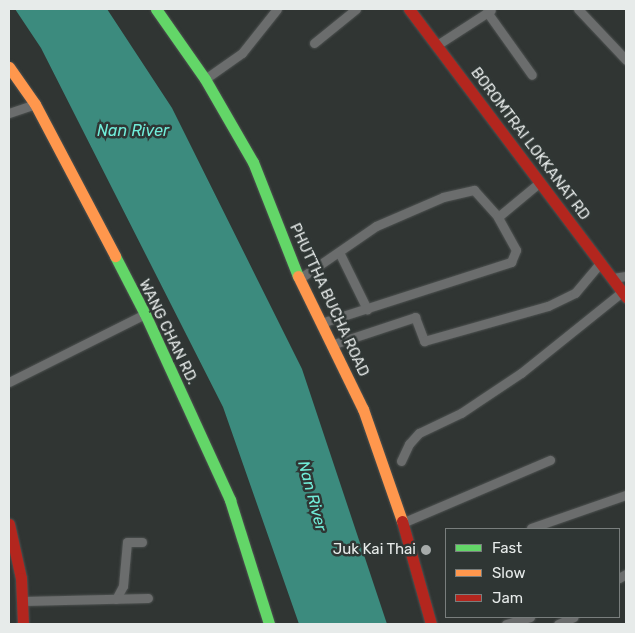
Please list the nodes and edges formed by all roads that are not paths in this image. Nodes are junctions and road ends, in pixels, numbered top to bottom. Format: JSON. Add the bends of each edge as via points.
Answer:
{"nodes":[{"id":1,"x":156,"y":9,"type":"edge"},
{"id":2,"x":277,"y":9,"type":"edge"},
{"id":3,"x":356,"y":9,"type":"edge"},
{"id":4,"x":409,"y":9,"type":"edge"},
{"id":5,"x":578,"y":9,"type":"edge"},
{"id":6,"x":490,"y":10,"type":"edge"},
{"id":7,"x":314,"y":43,"type":"dead end"},
{"id":8,"x":437,"y":45,"type":"junction"},
{"id":9,"x":626,"y":60,"type":"edge"},
{"id":10,"x":9,"y":66,"type":"edge"},
{"id":11,"x":532,"y":75,"type":"dead end"},
{"id":12,"x":205,"y":79,"type":"junction"},
{"id":13,"x":35,"y":104,"type":"junction"},
{"id":14,"x":9,"y":114,"type":"edge"},
{"id":15,"x":539,"y":182,"type":"junction"},
{"id":16,"x":498,"y":217,"type":"junction"},
{"id":17,"x":340,"y":252,"type":"junction"},
{"id":18,"x":601,"y":262,"type":"junction"},
{"id":19,"x":626,"y":276,"type":"edge"},
{"id":20,"x":613,"y":278,"type":"junction"},
{"id":21,"x":299,"y":279,"type":"junction"},
{"id":22,"x":625,"y":294,"type":"edge"},
{"id":23,"x":367,"y":309,"type":"junction"},
{"id":24,"x":145,"y":314,"type":"junction"},
{"id":25,"x":321,"y":323,"type":"junction"},
{"id":26,"x":331,"y":345,"type":"junction"},
{"id":27,"x":9,"y":382,"type":"edge"},
{"id":28,"x":550,"y":460,"type":"dead end"},
{"id":29,"x":401,"y":461,"type":"dead end"},
{"id":30,"x":626,"y":495,"type":"edge"},
{"id":31,"x":402,"y":523,"type":"junction"},
{"id":32,"x":9,"y":524,"type":"edge"},
{"id":33,"x":531,"y":528,"type":"dead end"},
{"id":34,"x":142,"y":542,"type":"dead end"},
{"id":35,"x":12,"y":545,"type":"edge"},
{"id":36,"x":148,"y":598,"type":"dead end"},
{"id":37,"x":116,"y":599,"type":"junction"},
{"id":38,"x":23,"y":601,"type":"junction"},
{"id":39,"x":527,"y":618,"type":"edge"},
{"id":40,"x":572,"y":618,"type":"edge"},
{"id":41,"x":23,"y":624,"type":"edge"},
{"id":42,"x":269,"y":624,"type":"edge"},
{"id":43,"x":431,"y":624,"type":"edge"},
{"id":44,"x":506,"y":624,"type":"edge"},
{"id":45,"x":558,"y":624,"type":"edge"}],
"edges":[{"from":1,"to":12,"type":"street","name":"PHUTTHA BUCHA ROAD"},
{"from":2,"to":12,"type":"street","via":[[242,54]]},
{"from":3,"to":7,"type":"street"},
{"from":4,"to":8,"type":"street","name":"BOROMTRAI LOKKANAT RD"},
{"from":5,"to":9,"type":"street"},
{"from":6,"to":8,"type":"street"},
{"from":6,"to":11,"type":"street"},
{"from":8,"to":15,"type":"street","name":"BOROMTRAI LOKKANAT RD"},
{"from":10,"to":13,"type":"street","name":"WANG CHAN RD."},
{"from":12,"to":21,"type":"street","name":"PHUTTHA BUCHA ROAD","via":[[253,162]]},
{"from":13,"to":14,"type":"street"},
{"from":13,"to":24,"type":"street","name":"WANG CHAN RD."},
{"from":15,"to":16,"type":"street"},
{"from":15,"to":18,"type":"street","name":"BOROMTRAI LOKKANAT RD"},
{"from":16,"to":17,"type":"street","via":[[474,190],[443,197],[376,226]]},
{"from":16,"to":23,"type":"street","via":[[516,250],[511,262]]},
{"from":17,"to":21,"type":"street"},
{"from":17,"to":23,"type":"street"},
{"from":18,"to":20,"type":"street","name":"BOROMTRAI LOKKANAT RD"},
{"from":18,"to":26,"type":"street","via":[[575,293],[548,306],[424,341],[416,317]]},
{"from":19,"to":20,"type":"street"},
{"from":20,"to":22,"type":"street","name":"BOROMTRAI LOKKANAT RD"},
{"from":21,"to":25,"type":"street","name":"PHUTTHA BUCHA ROAD"},
{"from":22,"to":29,"type":"street","via":[[521,373],[461,413],[419,433]]},
{"from":23,"to":25,"type":"street"},
{"from":24,"to":27,"type":"street"},
{"from":24,"to":42,"type":"street","name":"WANG CHAN RD.","via":[[230,500]]},
{"from":25,"to":26,"type":"street","name":"PHUTTHA BUCHA ROAD"},
{"from":26,"to":31,"type":"street","name":"PHUTTHA BUCHA ROAD","via":[[363,409]]},
{"from":28,"to":31,"type":"street"},
{"from":30,"to":33,"type":"street"},
{"from":31,"to":43,"type":"street","name":"PHUTTHA BUCHA ROAD"},
{"from":32,"to":35,"type":"street"},
{"from":34,"to":37,"type":"street","via":[[127,542],[123,586]]},
{"from":35,"to":38,"type":"street"},
{"from":36,"to":37,"type":"street"},
{"from":37,"to":38,"type":"street"},
{"from":38,"to":41,"type":"street"},
{"from":39,"to":44,"type":"street"},
{"from":40,"to":45,"type":"street"}]}
